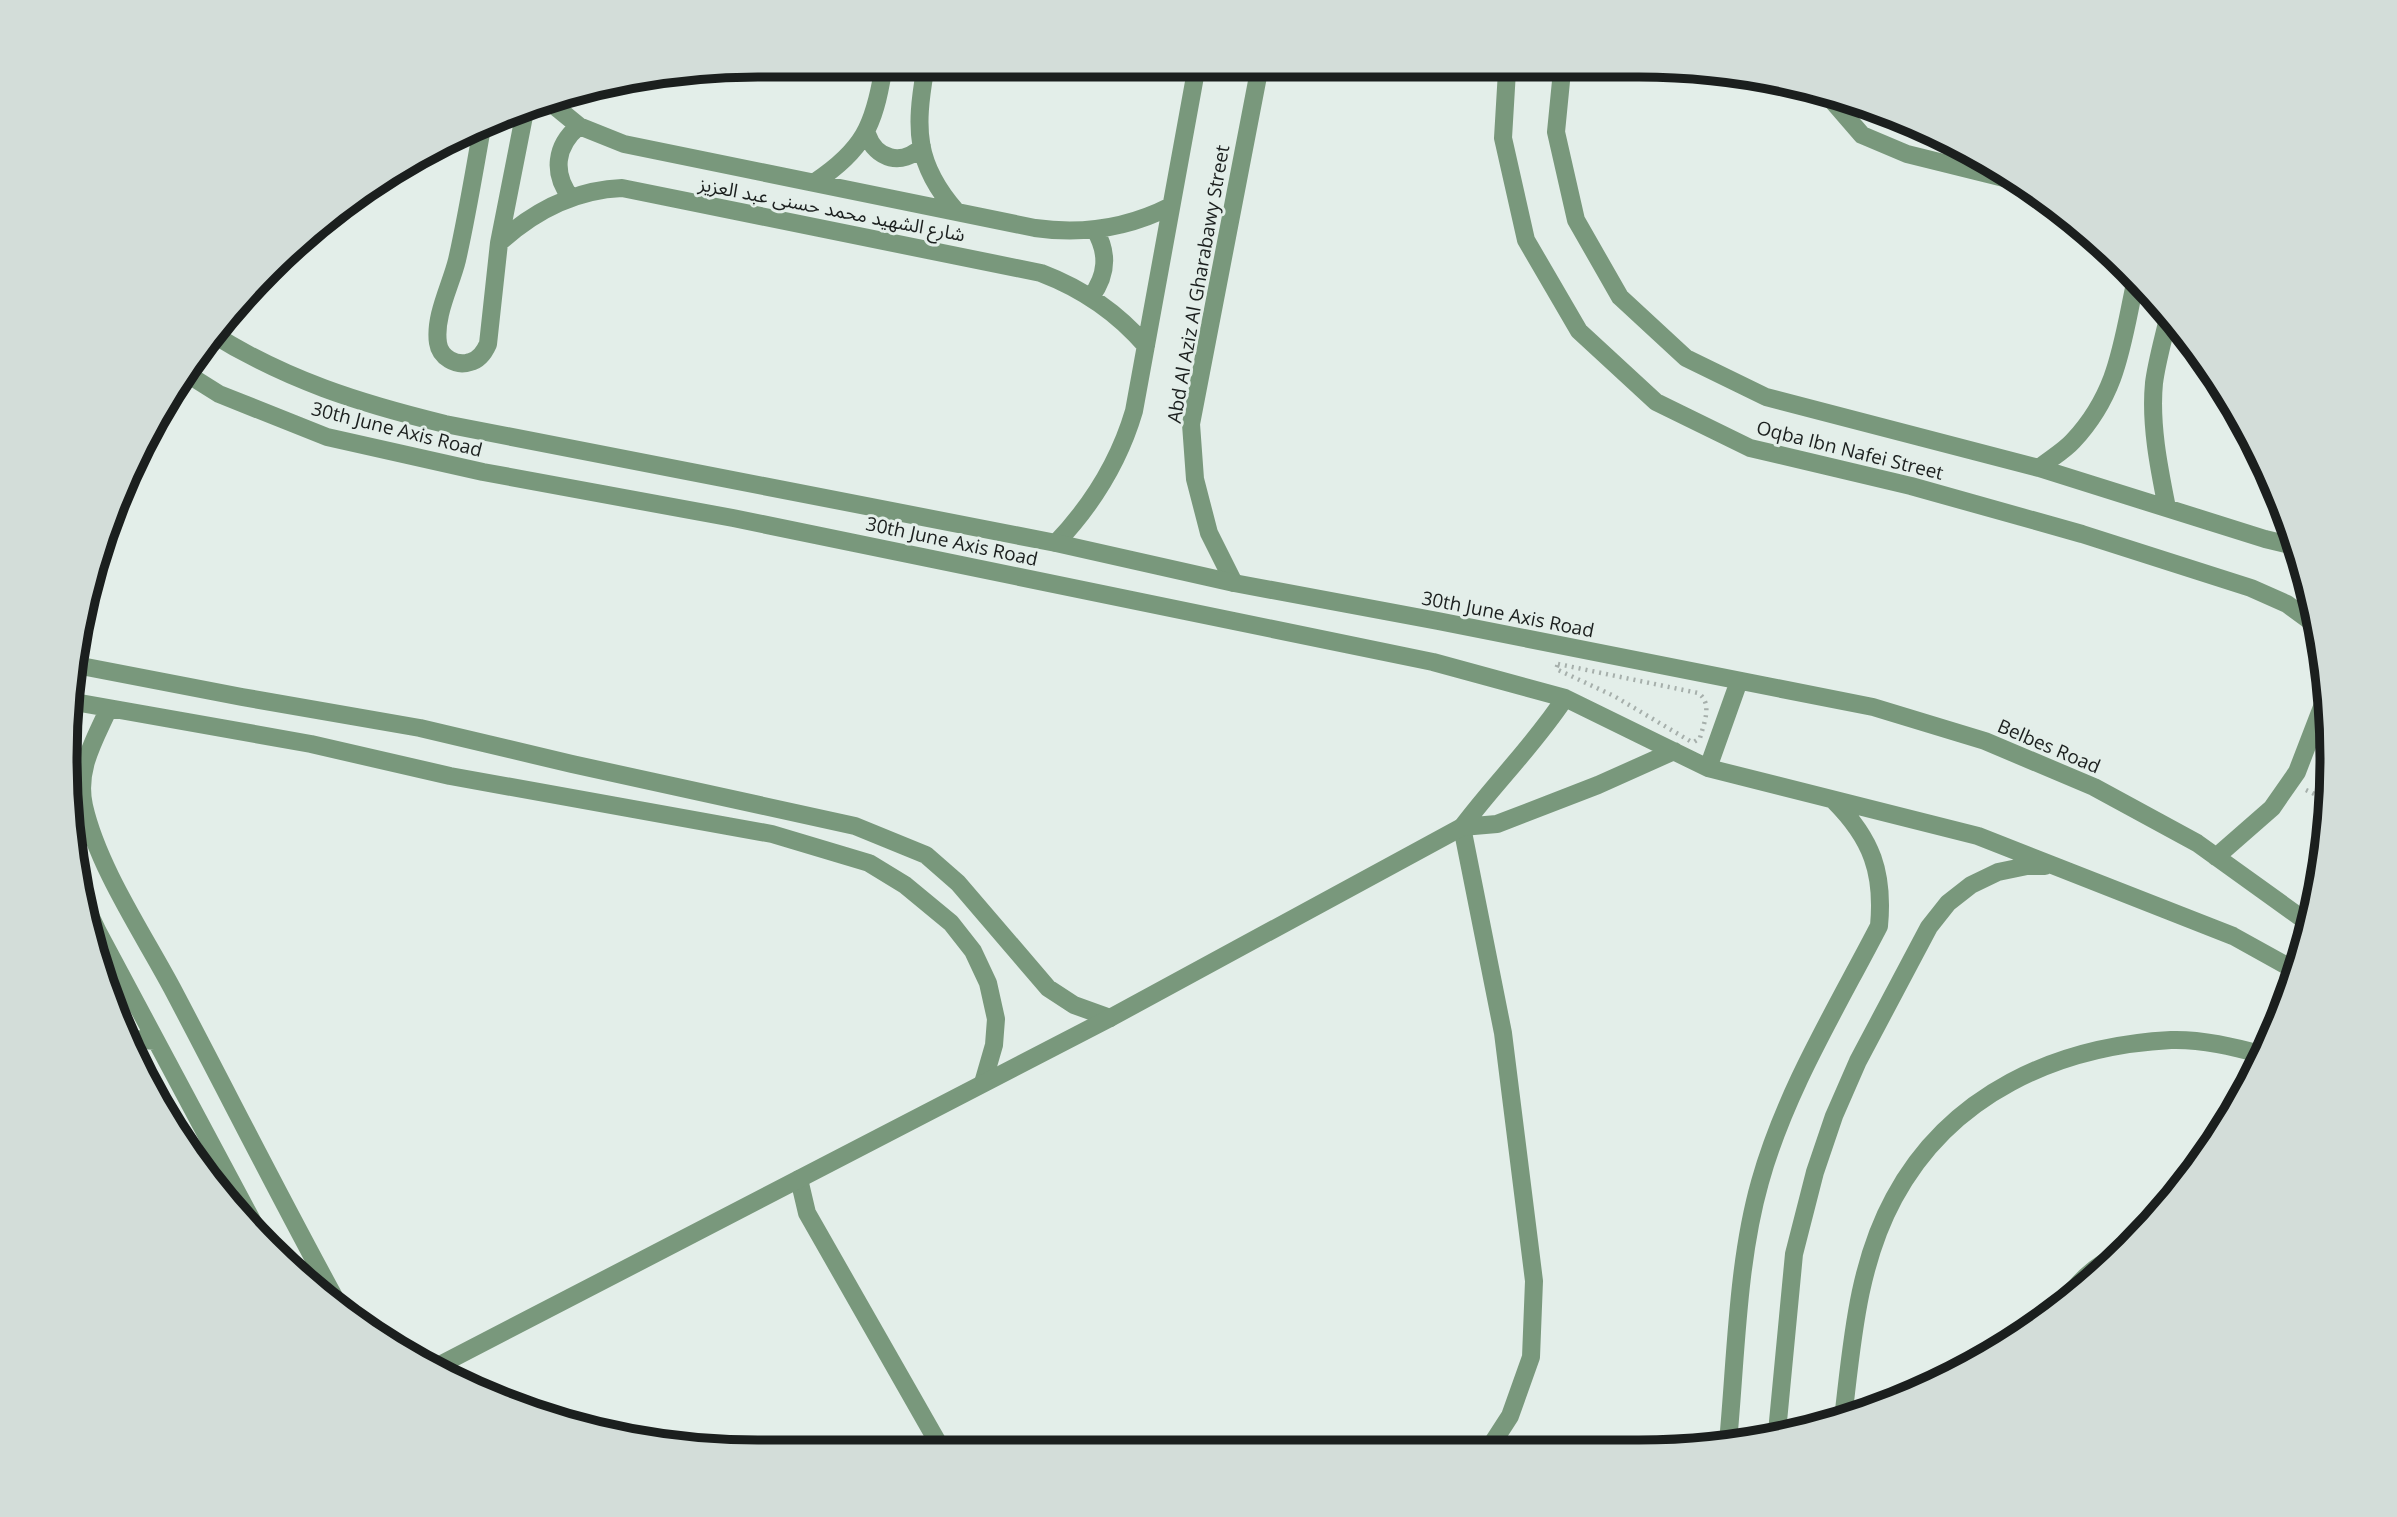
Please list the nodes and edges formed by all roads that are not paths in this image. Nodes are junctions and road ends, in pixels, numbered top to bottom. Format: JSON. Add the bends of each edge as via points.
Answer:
{"nodes":[{"id":1,"x":882,"y":77,"type":"edge"},
{"id":2,"x":924,"y":77,"type":"edge"},
{"id":3,"x":1195,"y":77,"type":"edge"},
{"id":4,"x":1258,"y":77,"type":"edge"},
{"id":5,"x":1507,"y":77,"type":"edge"},
{"id":6,"x":1561,"y":77,"type":"edge"},
{"id":7,"x":1838,"y":107,"type":"edge"},
{"id":8,"x":557,"y":108,"type":"edge"},
{"id":9,"x":523,"y":119,"type":"edge"},
{"id":10,"x":579,"y":125,"type":"junction"},
{"id":11,"x":867,"y":134,"type":"junction"},
{"id":12,"x":480,"y":137,"type":"edge"},
{"id":13,"x":922,"y":147,"type":"junction"},
{"id":14,"x":1989,"y":174,"type":"edge"},
{"id":15,"x":815,"y":182,"type":"junction"},
{"id":16,"x":571,"y":198,"type":"junction"},
{"id":17,"x":1171,"y":206,"type":"junction"},
{"id":18,"x":956,"y":211,"type":"junction"},
{"id":19,"x":1095,"y":230,"type":"junction"},
{"id":20,"x":499,"y":243,"type":"junction"},
{"id":21,"x":2133,"y":291,"type":"edge"},
{"id":22,"x":1091,"y":297,"type":"junction"},
{"id":23,"x":2166,"y":328,"type":"edge"},
{"id":24,"x":221,"y":340,"type":"edge"},
{"id":25,"x":1146,"y":346,"type":"junction"},
{"id":26,"x":193,"y":378,"type":"edge"},
{"id":27,"x":2039,"y":468,"type":"junction"},
{"id":28,"x":2167,"y":508,"type":"junction"},
{"id":29,"x":1056,"y":543,"type":"junction"},
{"id":30,"x":2285,"y":543,"type":"edge"},
{"id":31,"x":1234,"y":583,"type":"junction"},
{"id":32,"x":2305,"y":617,"type":"edge"},
{"id":33,"x":84,"y":666,"type":"edge"},
{"id":34,"x":1739,"y":681,"type":"junction"},
{"id":35,"x":242,"y":697,"type":"junction"},
{"id":36,"x":1565,"y":698,"type":"junction"},
{"id":37,"x":79,"y":703,"type":"edge"},
{"id":38,"x":108,"y":710,"type":"junction"},
{"id":39,"x":2319,"y":715,"type":"edge"},
{"id":40,"x":237,"y":730,"type":"junction"},
{"id":41,"x":1674,"y":751,"type":"junction"},
{"id":42,"x":1708,"y":768,"type":"junction"},
{"id":43,"x":1834,"y":801,"type":"junction"},
{"id":44,"x":1462,"y":827,"type":"junction"},
{"id":45,"x":2216,"y":857,"type":"junction"},
{"id":46,"x":2057,"y":867,"type":"junction"},
{"id":47,"x":2301,"y":918,"type":"edge"},
{"id":48,"x":108,"y":961,"type":"edge"},
{"id":49,"x":2288,"y":966,"type":"edge"},
{"id":50,"x":1110,"y":1018,"type":"junction"},
{"id":51,"x":138,"y":1039,"type":"edge"},
{"id":52,"x":155,"y":1041,"type":"junction"},
{"id":53,"x":2253,"y":1052,"type":"edge"},
{"id":54,"x":984,"y":1083,"type":"junction"},
{"id":55,"x":799,"y":1179,"type":"junction"},
{"id":56,"x":244,"y":1205,"type":"edge"},
{"id":57,"x":329,"y":1287,"type":"edge"},
{"id":58,"x":444,"y":1363,"type":"edge"},
{"id":59,"x":1844,"y":1408,"type":"edge"},
{"id":60,"x":1778,"y":1425,"type":"edge"},
{"id":61,"x":1729,"y":1434,"type":"edge"},
{"id":62,"x":936,"y":1440,"type":"edge"},
{"id":63,"x":1494,"y":1440,"type":"edge"}],
"edges":[{"from":1,"to":11,"type":"street"},
{"from":2,"to":13,"type":"street","via":[[918,109]]},
{"from":3,"to":17,"type":"street","name":"Abd Al Aziz Al Gharabawy Street"},
{"from":4,"to":31,"type":"street","name":"Abd Al Aziz Al Gharabawy Street","via":[[1191,424],[1195,479],[1209,533]]},
{"from":5,"to":32,"type":"street","name":"Oqba Ibn Nafei Street","via":[[1503,138],[1526,240],[1579,331],[1656,402],[1750,448],[2082,534],[2251,588]]},
{"from":6,"to":27,"type":"street","name":"Oqba Ibn Nafei Street","via":[[1556,132],[1576,220],[1620,297],[1686,358],[1766,397]]},
{"from":7,"to":14,"type":"street","via":[[1862,135],[1907,154]]},
{"from":8,"to":10,"type":"street","name":"شارع الشهيد محمد حسنى عبد العزيز"},
{"from":9,"to":20,"type":"street"},
{"from":10,"to":15,"type":"street","name":"شارع الشهيد محمد حسنى عبد العزيز","via":[[624,144]]},
{"from":10,"to":16,"type":"street","via":[[569,133],[559,154],[559,177]]},
{"from":11,"to":13,"type":"street","via":[[877,151],[895,159]]},
{"from":11,"to":15,"type":"street","via":[[842,162]]},
{"from":12,"to":20,"type":"street","via":[[439,327],[439,347],[457,363],[473,362],[488,344]]},
{"from":13,"to":18,"type":"street","via":[[934,181]]},
{"from":15,"to":18,"type":"street","name":"شارع الشهيد محمد حسنى عبد العزيز"},
{"from":16,"to":20,"type":"street","name":"شارع الشهيد محمد حسنى عبد العزيز","via":[[530,218]]},
{"from":16,"to":22,"type":"street","name":"شارع الشهيد محمد حسنى عبد العزيز","via":[[622,188],[1023,268]]},
{"from":17,"to":19,"type":"street","name":"شارع الشهيد محمد حسنى عبد العزيز","via":[[1134,222]]},
{"from":17,"to":25,"type":"street","name":"Abd Al Aziz Al Gharabawy Street"},
{"from":18,"to":19,"type":"street","name":"شارع الشهيد محمد حسنى عبد العزيز","via":[[1055,231]]},
{"from":19,"to":22,"type":"street","via":[[1105,264]]},
{"from":21,"to":27,"type":"street","via":[[2115,375],[2097,412],[2071,443]]},
{"from":22,"to":25,"type":"street","name":"شارع الشهيد محمد حسنى عبد العزيز"},
{"from":23,"to":28,"type":"street","via":[[2154,384],[2154,426]]},
{"from":24,"to":29,"type":"street","name":"30th June Axis Road","via":[[302,382],[372,407]]},
{"from":25,"to":29,"type":"street","name":"Abd Al Aziz Al Gharabawy Street","via":[[1134,411],[1120,453],[1086,510]]},
{"from":26,"to":36,"type":"street","name":"30th June Axis Road","via":[[219,394],[327,437],[1433,662]]},
{"from":27,"to":28,"type":"street","name":"Oqba Ibn Nafei Street"},
{"from":28,"to":30,"type":"street","name":"Oqba Ibn Nafei Street"},
{"from":29,"to":31,"type":"street","name":"30th June Axis Road"},
{"from":31,"to":34,"type":"street","name":"30th June Axis Road"},
{"from":33,"to":35,"type":"street"},
{"from":34,"to":42,"type":"street"},
{"from":34,"to":45,"type":"street","name":"Belbes Road","via":[[1873,707],[1985,741],[2094,787]]},
{"from":35,"to":40,"type":"street"},
{"from":35,"to":50,"type":"street","via":[[420,728],[855,826],[926,855],[958,883],[1048,988],[1074,1005]]},
{"from":36,"to":41,"type":"street","name":"30th June Axis Road"},
{"from":36,"to":44,"type":"street","via":[[1544,730]]},
{"from":37,"to":38,"type":"street"},
{"from":38,"to":40,"type":"street"},
{"from":38,"to":57,"type":"street","via":[[86,757],[82,777],[84,805],[97,845]]},
{"from":39,"to":45,"type":"street","via":[[2297,772],[2272,808]]},
{"from":40,"to":54,"type":"street","via":[[450,776],[772,834],[869,863],[905,885],[951,923],[973,951],[988,983],[996,1019]]},
{"from":41,"to":42,"type":"street","name":"30th June Axis Road"},
{"from":41,"to":44,"type":"street","via":[[1497,824]]},
{"from":42,"to":43,"type":"street"},
{"from":43,"to":46,"type":"street","via":[[1978,836]]},
{"from":43,"to":61,"type":"street","via":[[1857,827],[1874,858],[1880,891],[1879,926],[1802,1074],[1759,1184],[1745,1258]]},
{"from":44,"to":50,"type":"street"},
{"from":44,"to":63,"type":"street","via":[[1503,1033],[1534,1281],[1531,1357],[1510,1416]]},
{"from":45,"to":47,"type":"street","name":"Belbes Road"},
{"from":46,"to":49,"type":"street","via":[[2233,936]]},
{"from":46,"to":60,"type":"street","via":[[2027,866],[1998,872],[1948,903],[1929,927],[1858,1061],[1834,1116],[1794,1255]]},
{"from":48,"to":52,"type":"street"},
{"from":50,"to":54,"type":"street"},
{"from":51,"to":52,"type":"street"},
{"from":52,"to":56,"type":"street"},
{"from":53,"to":59,"type":"street","via":[[2172,1040],[2116,1046],[2062,1058],[2010,1081],[1964,1112],[1925,1152],[1894,1198],[1872,1249],[1854,1321]]},
{"from":54,"to":55,"type":"street"},
{"from":55,"to":58,"type":"street"},
{"from":55,"to":62,"type":"street","via":[[807,1213]]}]}
